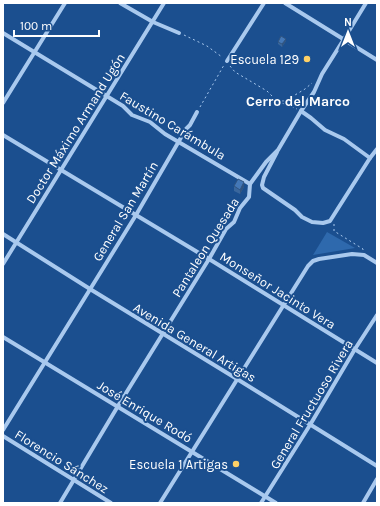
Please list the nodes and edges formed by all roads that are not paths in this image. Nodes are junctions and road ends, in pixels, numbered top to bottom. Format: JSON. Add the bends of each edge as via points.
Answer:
{"nodes":[{"id":1,"x":65,"y":3,"type":"edge"},
{"id":2,"x":120,"y":3,"type":"edge"},
{"id":3,"x":164,"y":3,"type":"edge"},
{"id":4,"x":264,"y":3,"type":"edge"},
{"id":5,"x":284,"y":3,"type":"edge"},
{"id":6,"x":366,"y":3,"type":"edge"},
{"id":7,"x":153,"y":22,"type":"junction"},
{"id":8,"x":3,"y":33,"type":"edge"},
{"id":9,"x":179,"y":33,"type":"road end"},
{"id":10,"x":344,"y":39,"type":"junction"},
{"id":11,"x":34,"y":53,"type":"junction"},
{"id":12,"x":377,"y":60,"type":"edge"},
{"id":13,"x":227,"y":61,"type":"road end"},
{"id":14,"x":107,"y":97,"type":"junction"},
{"id":15,"x":3,"y":103,"type":"edge"},
{"id":16,"x":301,"y":111,"type":"junction"},
{"id":17,"x":197,"y":112,"type":"road end"},
{"id":18,"x":3,"y":135,"type":"edge"},
{"id":19,"x":179,"y":141,"type":"junction"},
{"id":20,"x":377,"y":149,"type":"edge"},
{"id":21,"x":278,"y":150,"type":"junction"},
{"id":22,"x":370,"y":158,"type":"junction"},
{"id":23,"x":61,"y":170,"type":"junction"},
{"id":24,"x":250,"y":184,"type":"junction"},
{"id":25,"x":136,"y":215,"type":"junction"},
{"id":26,"x":3,"y":234,"type":"edge"},
{"id":27,"x":17,"y":242,"type":"junction"},
{"id":28,"x":209,"y":259,"type":"junction"},
{"id":29,"x":377,"y":263,"type":"edge"},
{"id":30,"x":3,"y":264,"type":"edge"},
{"id":31,"x":90,"y":289,"type":"junction"},
{"id":32,"x":283,"y":305,"type":"junction"},
{"id":33,"x":377,"y":315,"type":"edge"},
{"id":34,"x":162,"y":334,"type":"junction"},
{"id":35,"x":3,"y":337,"type":"edge"},
{"id":36,"x":355,"y":349,"type":"junction"},
{"id":37,"x":45,"y":362,"type":"junction"},
{"id":38,"x":377,"y":363,"type":"edge"},
{"id":39,"x":237,"y":379,"type":"junction"},
{"id":40,"x":118,"y":406,"type":"junction"},
{"id":41,"x":310,"y":424,"type":"junction"},
{"id":42,"x":3,"y":430,"type":"edge"},
{"id":43,"x":3,"y":436,"type":"edge"},
{"id":44,"x":192,"y":452,"type":"junction"},
{"id":45,"x":377,"y":466,"type":"edge"},
{"id":46,"x":377,"y":479,"type":"edge"},
{"id":47,"x":74,"y":480,"type":"junction"},
{"id":48,"x":265,"y":497,"type":"junction"},
{"id":49,"x":60,"y":503,"type":"edge"},
{"id":50,"x":111,"y":503,"type":"edge"},
{"id":51,"x":160,"y":503,"type":"edge"},
{"id":52,"x":262,"y":503,"type":"edge"},
{"id":53,"x":276,"y":503,"type":"edge"},
{"id":54,"x":363,"y":503,"type":"edge"}],
"edges":[{"from":1,"to":11,"type":"street"},
{"from":2,"to":7,"type":"street"},
{"from":3,"to":7,"type":"street","name":"Doctor Máximo Armand Ugón"},
{"from":4,"to":13,"type":"street"},
{"from":5,"to":10,"type":"street"},
{"from":6,"to":10,"type":"street","name":"Pantaleon Quesada"},
{"from":7,"to":9,"type":"street"},
{"from":7,"to":14,"type":"street","name":"Doctor Máximo Armand Ugón"},
{"from":8,"to":11,"type":"street","name":"Faustino Carámbula"},
{"from":10,"to":12,"type":"street"},
{"from":10,"to":16,"type":"street","name":"Pantaleon Quesada"},
{"from":11,"to":14,"type":"street","name":"Faustino Carámbula"},
{"from":11,"to":15,"type":"street"},
{"from":14,"to":19,"type":"street","name":"Faustino Carámbula"},
{"from":14,"to":23,"type":"street","name":"Doctor Máximo Armand Ugón"},
{"from":16,"to":21,"type":"street","name":"Pantaleon Quesada"},
{"from":16,"to":22,"type":"street","via":[[325,130],[344,139]]},
{"from":17,"to":19,"type":"street","name":"General San Martín"},
{"from":18,"to":23,"type":"street","name":"Monseñor Jacinto Vera"},
{"from":19,"to":24,"type":"street","name":"Faustino Carámbula"},
{"from":19,"to":25,"type":"street","name":"General San Martín"},
{"from":20,"to":22,"type":"street"},
{"from":21,"to":22,"type":"street","via":[[262,181],[263,188],[302,217],[312,222],[323,223],[330,221]]},
{"from":21,"to":24,"type":"street","name":"Pantaleon Quesada"},
{"from":23,"to":25,"type":"street","name":"Monseñor Jacinto Vera"},
{"from":23,"to":27,"type":"street","name":"Doctor Máximo Armand Ugón"},
{"from":24,"to":28,"type":"street","name":"Pantaleon Quesada","via":[[248,197]]},
{"from":25,"to":28,"type":"street","name":"Monseñor Jacinto Vera"},
{"from":25,"to":31,"type":"street","name":"General San Martín"},
{"from":26,"to":27,"type":"street","name":"Avenida General Artigas"},
{"from":27,"to":30,"type":"street","name":"Doctor Máximo Armand Ugón"},
{"from":27,"to":31,"type":"street","name":"Avenida General Artigas"},
{"from":28,"to":32,"type":"street","name":"Monseñor Jacinto Vera"},
{"from":28,"to":34,"type":"street","name":"Pantaleon Quesada"},
{"from":29,"to":32,"type":"street","via":[[364,255],[352,254],[313,261]]},
{"from":31,"to":34,"type":"street","name":"Avenida General Artigas"},
{"from":31,"to":37,"type":"street","name":"General San Martín"},
{"from":32,"to":36,"type":"street","name":"Monseñor Jacinto Vera"},
{"from":32,"to":39,"type":"street"},
{"from":33,"to":36,"type":"street","name":"General Fructuoso Rivera"},
{"from":34,"to":39,"type":"street","name":"Avenida General Artigas"},
{"from":34,"to":40,"type":"street","name":"Pantaleon Quesada"},
{"from":35,"to":37,"type":"street","name":"José Enrique Rodó"},
{"from":36,"to":38,"type":"street","name":"Monseñor Jacinto Vera"},
{"from":36,"to":41,"type":"street","name":"General Fructuoso Rivera"},
{"from":37,"to":40,"type":"street","name":"José Enrique Rodó"},
{"from":37,"to":42,"type":"street","name":"General San Martín"},
{"from":39,"to":41,"type":"street","name":"Avenida General Artigas"},
{"from":39,"to":44,"type":"street"},
{"from":40,"to":44,"type":"street","name":"José Enrique Rodó"},
{"from":40,"to":47,"type":"street","name":"Pantaleon Quesada"},
{"from":41,"to":45,"type":"street","name":"Avenida General Artigas"},
{"from":41,"to":48,"type":"street","name":"General Fructuoso Rivera"},
{"from":43,"to":47,"type":"street","name":"Florencio Sánchez"},
{"from":44,"to":48,"type":"street","name":"José Enrique Rodó"},
{"from":44,"to":51,"type":"street"},
{"from":46,"to":54,"type":"street"},
{"from":47,"to":49,"type":"street","name":"Pantaleon Quesada"},
{"from":47,"to":50,"type":"street","name":"Florencio Sánchez"},
{"from":48,"to":52,"type":"street","name":"General Fructuoso Rivera"},
{"from":48,"to":53,"type":"street","name":"José Enrique Rodó"}]}
